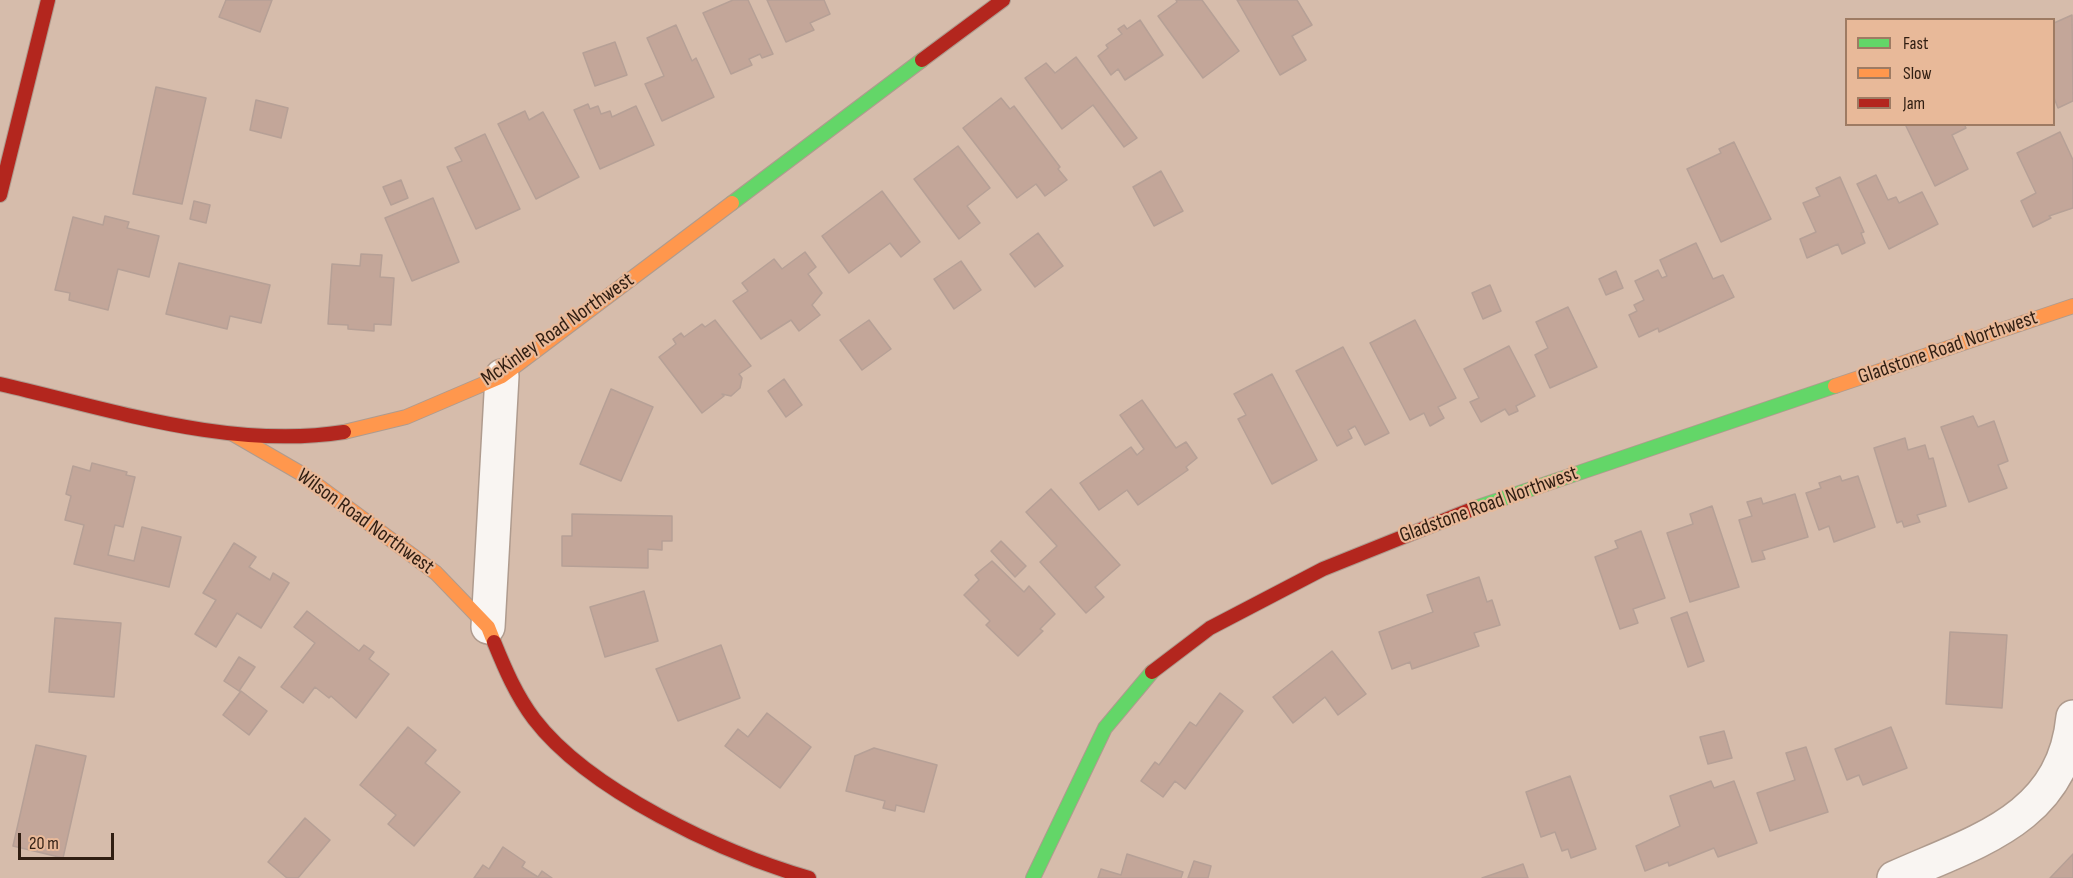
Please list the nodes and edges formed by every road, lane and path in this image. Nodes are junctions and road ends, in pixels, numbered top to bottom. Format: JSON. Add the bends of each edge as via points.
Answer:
{"nodes":[{"id":1,"x":48,"y":0,"type":"edge"},
{"id":2,"x":1003,"y":0,"type":"edge"},
{"id":3,"x":0,"y":195,"type":"edge"},
{"id":4,"x":2073,"y":306,"type":"edge"},
{"id":5,"x":502,"y":376,"type":"junction"},
{"id":6,"x":0,"y":384,"type":"edge"},
{"id":7,"x":229,"y":432,"type":"junction"},
{"id":8,"x":488,"y":627,"type":"junction"},
{"id":9,"x":2073,"y":717,"type":"edge"},
{"id":10,"x":808,"y":878,"type":"edge"},
{"id":11,"x":1033,"y":878,"type":"edge"},
{"id":12,"x":1894,"y":878,"type":"edge"}],
"edges":[{"from":1,"to":3,"type":"street"},
{"from":2,"to":5,"type":"street","name":"McKinley Road Northwest"},
{"from":4,"to":11,"type":"street","name":"Gladstone Road Northwest","via":[[1440,520],[1323,569],[1210,628],[1149,674],[1105,728]]},
{"from":5,"to":7,"type":"street","name":"McKinley Road Northwest","via":[[437,408],[370,428],[301,435]]},
{"from":5,"to":8,"type":"street","name":"Wilson Road Northwest"},
{"from":6,"to":7,"type":"street","name":"McKinley Road Northwest"},
{"from":7,"to":8,"type":"street","name":"Wilson Road Northwest","via":[[302,474],[436,573]]},
{"from":8,"to":10,"type":"street","name":"Wilson Road Northwest","via":[[509,680],[534,719],[566,754],[611,788],[709,840]]},
{"from":9,"to":12,"type":"street","via":[[2062,759],[2033,807],[2004,829]]}]}
